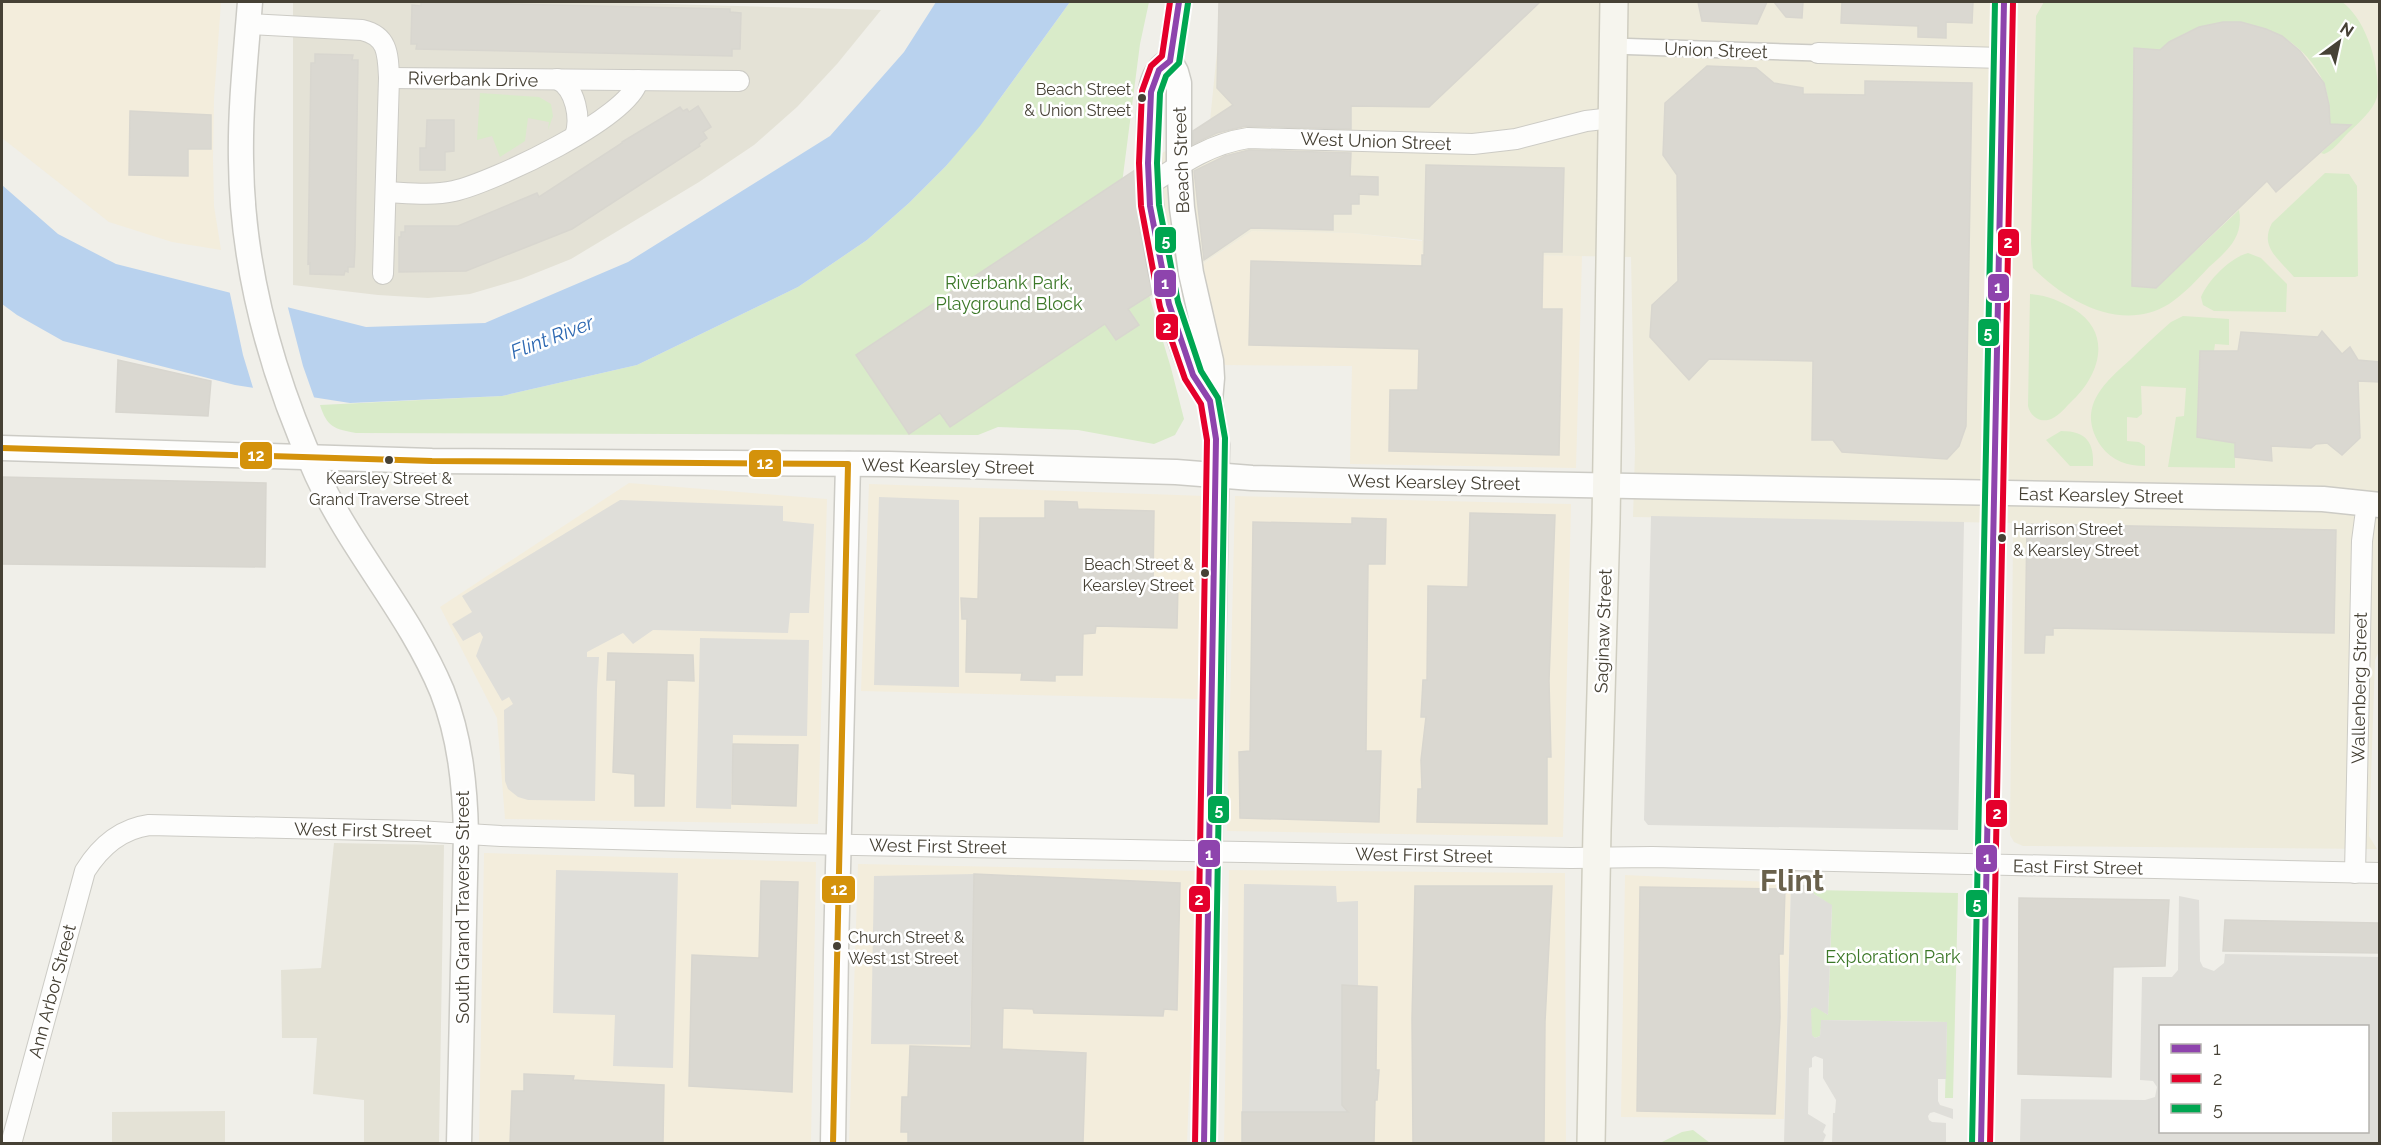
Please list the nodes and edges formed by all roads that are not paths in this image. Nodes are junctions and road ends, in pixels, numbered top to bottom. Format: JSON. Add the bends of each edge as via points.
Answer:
{"nodes":[{"id":1,"x":1179,"y":2,"type":"edge"},
{"id":2,"x":1614,"y":2,"type":"edge"},
{"id":3,"x":2004,"y":2,"type":"edge"},
{"id":4,"x":249,"y":13,"type":"edge"},
{"id":5,"x":1613,"y":46,"type":"junction"},
{"id":6,"x":1818,"y":53,"type":"joint"},
{"id":7,"x":2003,"y":58,"type":"junction"},
{"id":8,"x":1170,"y":61,"type":"junction"},
{"id":9,"x":389,"y":78,"type":"junction"},
{"id":10,"x":557,"y":80,"type":"junction"},
{"id":11,"x":638,"y":80,"type":"junction"},
{"id":12,"x":739,"y":81,"type":"dead end"},
{"id":13,"x":1612,"y":118,"type":"junction"},
{"id":14,"x":574,"y":136,"type":"junction"},
{"id":15,"x":1179,"y":165,"type":"junction"},
{"id":16,"x":1149,"y":185,"type":"junction"},
{"id":17,"x":386,"y":192,"type":"junction"},
{"id":18,"x":383,"y":274,"type":"dead end"},
{"id":19,"x":1210,"y":401,"type":"junction"},
{"id":20,"x":2,"y":448,"type":"edge"},
{"id":21,"x":309,"y":457,"type":"junction"},
{"id":22,"x":848,"y":464,"type":"junction"},
{"id":23,"x":1217,"y":475,"type":"junction"},
{"id":24,"x":1606,"y":485,"type":"junction"},
{"id":25,"x":1994,"y":492,"type":"junction"},
{"id":26,"x":2373,"y":504,"type":"edge"},
{"id":27,"x":466,"y":834,"type":"junction"},
{"id":28,"x":838,"y":844,"type":"junction"},
{"id":29,"x":106,"y":845,"type":"joint"},
{"id":30,"x":1210,"y":850,"type":"junction"},
{"id":31,"x":1596,"y":857,"type":"junction"},
{"id":32,"x":1986,"y":865,"type":"junction"},
{"id":33,"x":2355,"y":873,"type":"junction"},
{"id":34,"x":2379,"y":873,"type":"edge"},
{"id":35,"x":10,"y":1143,"type":"edge"},
{"id":36,"x":459,"y":1143,"type":"edge"},
{"id":37,"x":833,"y":1143,"type":"edge"},
{"id":38,"x":1204,"y":1143,"type":"edge"},
{"id":39,"x":1591,"y":1143,"type":"edge"},
{"id":40,"x":1981,"y":1143,"type":"edge"}],
"edges":[{"from":1,"to":8,"type":"street","name":"Beach Street"},
{"from":2,"to":5,"type":"main road","name":"Saginaw Street"},
{"from":3,"to":7,"type":"street"},
{"from":4,"to":9,"type":"street","name":"Riverbank Drive","via":[[369,32],[383,44]]},
{"from":4,"to":21,"type":"street","name":"South Grand Traverse Street","via":[[241,162],[245,222],[267,339]]},
{"from":5,"to":6,"type":"street","name":"Union Street"},
{"from":5,"to":13,"type":"main road","name":"Saginaw Street"},
{"from":6,"to":7,"type":"street"},
{"from":7,"to":25,"type":"street"},
{"from":8,"to":15,"type":"street","name":"Beach Street","via":[[1179,83]]},
{"from":8,"to":16,"type":"street","name":"Beach Street","via":[[1159,70],[1152,86]]},
{"from":9,"to":10,"type":"street","name":"Riverbank Drive"},
{"from":9,"to":17,"type":"street","name":"Riverbank Drive"},
{"from":10,"to":11,"type":"street","name":"Riverbank Drive"},
{"from":10,"to":14,"type":"street","name":"Riverbank Drive","via":[[567,88],[577,112]]},
{"from":11,"to":12,"type":"street","name":"Riverbank Drive"},
{"from":11,"to":14,"type":"street","via":[[626,101]]},
{"from":13,"to":15,"type":"street","name":"West Union Street","via":[[1500,142],[1248,138],[1216,146]]},
{"from":13,"to":24,"type":"main road","name":"Saginaw Street"},
{"from":14,"to":17,"type":"street","via":[[524,165],[466,188],[438,194]]},
{"from":15,"to":16,"type":"street","name":"West Union Street"},
{"from":15,"to":19,"type":"street","name":"Beach Street","via":[[1186,247],[1211,361]]},
{"from":16,"to":19,"type":"street","name":"Beach Street","via":[[1156,245],[1169,304],[1193,375]]},
{"from":17,"to":18,"type":"street","name":"Riverbank Drive"},
{"from":19,"to":23,"type":"street","name":"Beach Street"},
{"from":20,"to":21,"type":"street","name":"West Kearsley Street"},
{"from":21,"to":22,"type":"street","name":"West Kearsley Street"},
{"from":21,"to":27,"type":"street","name":"South Grand Traverse Street","via":[[332,504],[417,643],[441,690],[459,752]]},
{"from":22,"to":23,"type":"street","name":"West Kearsley Street"},
{"from":22,"to":28,"type":"street"},
{"from":23,"to":24,"type":"street","name":"West Kearsley Street"},
{"from":23,"to":30,"type":"street","name":"Beach Street"},
{"from":24,"to":25,"type":"street","name":"East Kearsley Street"},
{"from":24,"to":31,"type":"main road","name":"Saginaw Street"},
{"from":25,"to":26,"type":"street","name":"East Kearsley Street","via":[[2323,499]]},
{"from":25,"to":32,"type":"street"},
{"from":26,"to":33,"type":"street","name":"Wallenberg Street","via":[[2362,541]]},
{"from":27,"to":28,"type":"street","name":"West First Street"},
{"from":27,"to":29,"type":"street","name":"West First Street","via":[[162,825],[132,829]]},
{"from":27,"to":36,"type":"street","name":"South Grand Traverse Street"},
{"from":28,"to":30,"type":"street","name":"West First Street"},
{"from":28,"to":37,"type":"street"},
{"from":29,"to":35,"type":"street","name":"Ann Arbor Street","via":[[89,864],[82,880]]},
{"from":30,"to":31,"type":"street","name":"West First Street"},
{"from":30,"to":38,"type":"street","name":"Beach Street"},
{"from":31,"to":32,"type":"street","name":"East First Street"},
{"from":31,"to":39,"type":"main road","name":"Saginaw Street"},
{"from":32,"to":33,"type":"street","name":"East First Street"},
{"from":32,"to":40,"type":"street"},
{"from":33,"to":34,"type":"street","name":"East First Street"}]}
